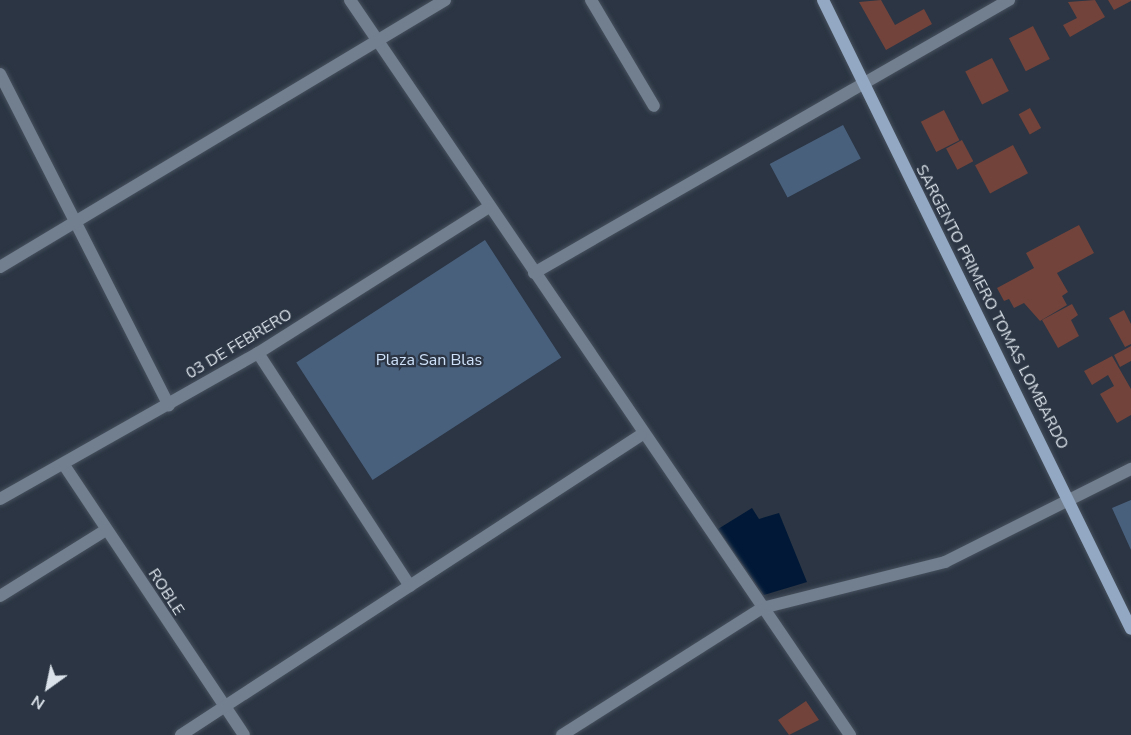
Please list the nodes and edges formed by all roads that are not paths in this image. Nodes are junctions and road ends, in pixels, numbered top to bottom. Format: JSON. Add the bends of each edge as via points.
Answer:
{"nodes":[{"id":1,"x":350,"y":0,"type":"edge"},
{"id":2,"x":445,"y":0,"type":"edge"},
{"id":3,"x":591,"y":0,"type":"edge"},
{"id":4,"x":823,"y":0,"type":"edge"},
{"id":5,"x":1009,"y":0,"type":"edge"},
{"id":6,"x":377,"y":40,"type":"junction"},
{"id":7,"x":0,"y":74,"type":"edge"},
{"id":8,"x":861,"y":81,"type":"junction"},
{"id":9,"x":654,"y":105,"type":"dead end"},
{"id":10,"x":489,"y":207,"type":"junction"},
{"id":11,"x":73,"y":224,"type":"junction"},
{"id":12,"x":0,"y":267,"type":"edge"},
{"id":13,"x":534,"y":273,"type":"junction"},
{"id":14,"x":258,"y":354,"type":"junction"},
{"id":15,"x":169,"y":405,"type":"junction"},
{"id":16,"x":641,"y":435,"type":"junction"},
{"id":17,"x":64,"y":465,"type":"junction"},
{"id":18,"x":1131,"y":469,"type":"edge"},
{"id":19,"x":0,"y":499,"type":"edge"},
{"id":20,"x":1071,"y":501,"type":"junction"},
{"id":21,"x":106,"y":530,"type":"junction"},
{"id":22,"x":410,"y":586,"type":"junction"},
{"id":23,"x":0,"y":596,"type":"edge"},
{"id":24,"x":762,"y":608,"type":"junction"},
{"id":25,"x":1131,"y":629,"type":"edge"},
{"id":26,"x":223,"y":708,"type":"junction"},
{"id":27,"x":182,"y":735,"type":"edge"},
{"id":28,"x":244,"y":735,"type":"edge"},
{"id":29,"x":562,"y":735,"type":"edge"},
{"id":30,"x":850,"y":735,"type":"edge"}],
"edges":[{"from":1,"to":6,"type":"street"},
{"from":2,"to":6,"type":"street"},
{"from":3,"to":9,"type":"street"},
{"from":4,"to":8,"type":"street","name":"SARGENTO PRIMERO TOMAS LOMBARDO"},
{"from":5,"to":8,"type":"street"},
{"from":6,"to":10,"type":"street"},
{"from":6,"to":11,"type":"street"},
{"from":7,"to":11,"type":"street"},
{"from":8,"to":13,"type":"street"},
{"from":8,"to":20,"type":"street","name":"SARGENTO PRIMERO TOMAS LOMBARDO"},
{"from":10,"to":13,"type":"street"},
{"from":10,"to":14,"type":"street","name":"03 DE FEBRERO"},
{"from":11,"to":12,"type":"street"},
{"from":11,"to":15,"type":"street"},
{"from":13,"to":16,"type":"street"},
{"from":14,"to":15,"type":"street","name":"03 DE FEBRERO"},
{"from":14,"to":22,"type":"street"},
{"from":15,"to":17,"type":"street","name":"03 DE FEBRERO"},
{"from":16,"to":22,"type":"street"},
{"from":16,"to":24,"type":"street"},
{"from":17,"to":19,"type":"street","name":"03 DE FEBRERO"},
{"from":17,"to":21,"type":"street","name":"ROBLE"},
{"from":18,"to":20,"type":"street"},
{"from":20,"to":24,"type":"street","via":[[945,562]]},
{"from":20,"to":25,"type":"street","name":"SARGENTO PRIMERO TOMAS LOMBARDO"},
{"from":21,"to":23,"type":"street"},
{"from":21,"to":26,"type":"street","name":"ROBLE"},
{"from":22,"to":26,"type":"street"},
{"from":24,"to":29,"type":"street"},
{"from":24,"to":30,"type":"street"},
{"from":26,"to":27,"type":"street"},
{"from":26,"to":28,"type":"street","name":"ROBLE"}]}
